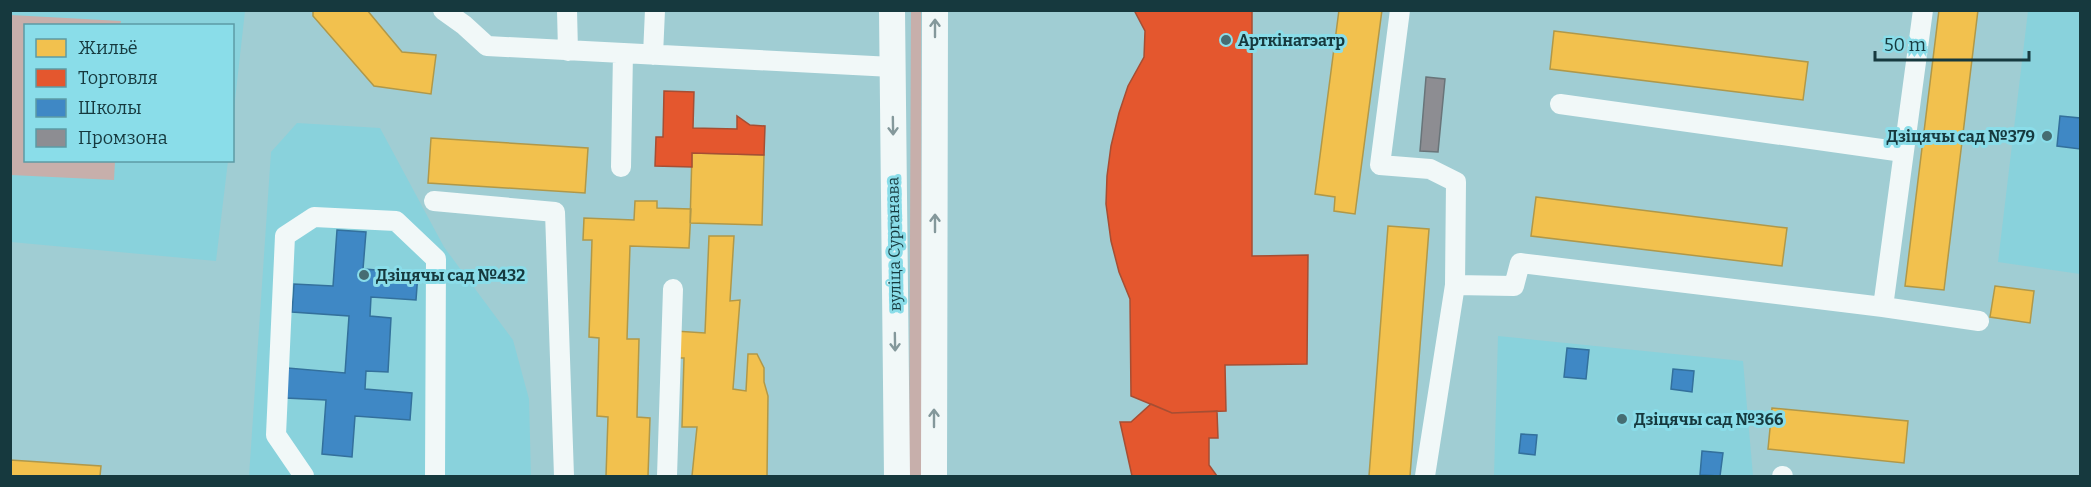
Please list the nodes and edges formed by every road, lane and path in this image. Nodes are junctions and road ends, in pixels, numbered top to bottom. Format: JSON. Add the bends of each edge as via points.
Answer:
{"nodes":[{"id":1,"x":443,"y":10,"type":"edge"},
{"id":2,"x":567,"y":10,"type":"edge"},
{"id":3,"x":655,"y":10,"type":"edge"},
{"id":4,"x":892,"y":10,"type":"edge"},
{"id":5,"x":935,"y":10,"type":"edge"},
{"id":6,"x":1400,"y":10,"type":"edge"},
{"id":7,"x":1923,"y":10,"type":"edge"},
{"id":8,"x":568,"y":51,"type":"junction"},
{"id":9,"x":623,"y":53,"type":"junction"},
{"id":10,"x":653,"y":55,"type":"junction"},
{"id":11,"x":892,"y":67,"type":"junction"},
{"id":12,"x":1560,"y":104,"type":"dead end"},
{"id":13,"x":1903,"y":152,"type":"junction"},
{"id":14,"x":621,"y":167,"type":"dead end"},
{"id":15,"x":434,"y":201,"type":"dead end"},
{"id":16,"x":1455,"y":285,"type":"junction"},
{"id":17,"x":673,"y":289,"type":"dead end"},
{"id":18,"x":1883,"y":307,"type":"junction"},
{"id":19,"x":1979,"y":321,"type":"dead end"},
{"id":20,"x":304,"y":477,"type":"edge"},
{"id":21,"x":435,"y":477,"type":"edge"},
{"id":22,"x":564,"y":477,"type":"edge"},
{"id":23,"x":667,"y":477,"type":"edge"},
{"id":24,"x":897,"y":477,"type":"edge"},
{"id":25,"x":934,"y":477,"type":"edge"},
{"id":26,"x":1425,"y":477,"type":"edge"}],
"edges":[{"from":1,"to":8,"type":"lane","via":[[487,46]]},
{"from":2,"to":8,"type":"lane"},
{"from":3,"to":10,"type":"lane"},
{"from":4,"to":11,"type":"main road","name":"вуліца Сурганава"},
{"from":25,"to":5,"type":"main road","one_way":true},
{"from":6,"to":16,"type":"lane","via":[[1380,165],[1430,169],[1456,182]]},
{"from":7,"to":13,"type":"lane"},
{"from":8,"to":9,"type":"lane"},
{"from":9,"to":10,"type":"lane"},
{"from":9,"to":14,"type":"lane"},
{"from":10,"to":11,"type":"lane"},
{"from":11,"to":24,"type":"main road","name":"вуліца Сурганава","one_way":true},
{"from":12,"to":13,"type":"lane"},
{"from":13,"to":18,"type":"lane"},
{"from":15,"to":22,"type":"lane","via":[[555,212]]},
{"from":16,"to":18,"type":"lane","via":[[1514,286],[1520,263]]},
{"from":16,"to":26,"type":"lane"},
{"from":17,"to":23,"type":"lane"},
{"from":18,"to":19,"type":"lane"},
{"from":20,"to":21,"type":"lane","via":[[276,435],[285,236],[314,217],[396,221],[436,259]]}]}
